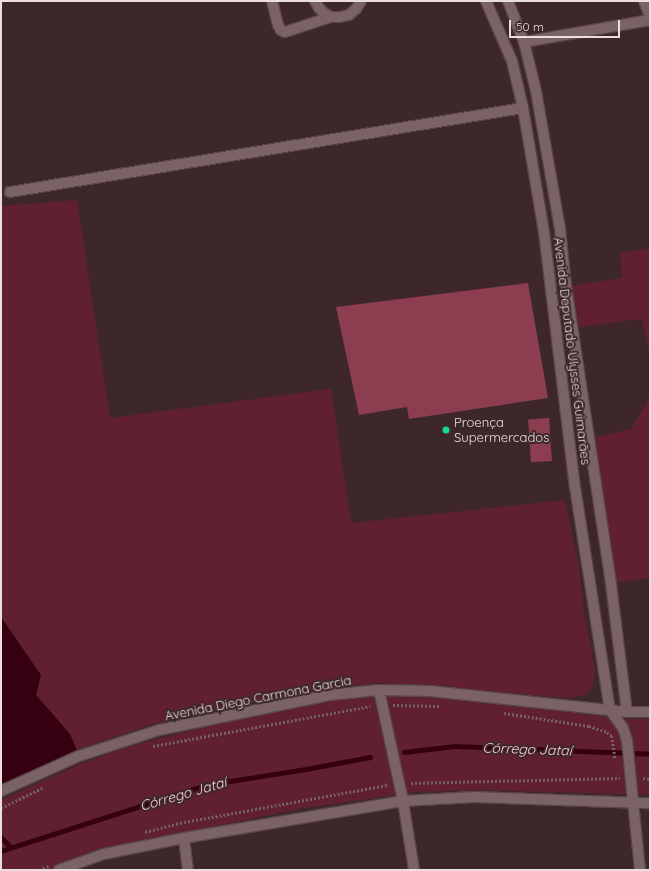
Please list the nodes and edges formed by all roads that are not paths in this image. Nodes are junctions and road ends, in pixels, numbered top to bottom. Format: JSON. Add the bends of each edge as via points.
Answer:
{"nodes":[{"id":1,"x":272,"y":1,"type":"edge"},
{"id":2,"x":315,"y":1,"type":"edge"},
{"id":3,"x":360,"y":1,"type":"edge"},
{"id":4,"x":486,"y":1,"type":"edge"},
{"id":5,"x":508,"y":1,"type":"edge"},
{"id":6,"x":644,"y":1,"type":"edge"},
{"id":7,"x":331,"y":16,"type":"junction"},
{"id":8,"x":650,"y":17,"type":"edge"},
{"id":9,"x":650,"y":20,"type":"edge"},
{"id":10,"x":524,"y":42,"type":"junction"},
{"id":11,"x":523,"y":108,"type":"junction"},
{"id":12,"x":10,"y":192,"type":"dead end"},
{"id":13,"x":379,"y":690,"type":"junction"},
{"id":14,"x":610,"y":710,"type":"junction"},
{"id":15,"x":627,"y":712,"type":"junction"},
{"id":16,"x":650,"y":712,"type":"edge"},
{"id":17,"x":623,"y":728,"type":"junction"},
{"id":18,"x":1,"y":791,"type":"edge"},
{"id":19,"x":403,"y":801,"type":"junction"},
{"id":20,"x":633,"y":802,"type":"junction"},
{"id":21,"x":650,"y":802,"type":"edge"},
{"id":22,"x":184,"y":838,"type":"junction"},
{"id":23,"x":59,"y":870,"type":"edge"},
{"id":24,"x":188,"y":870,"type":"edge"},
{"id":25,"x":414,"y":870,"type":"edge"},
{"id":26,"x":640,"y":870,"type":"edge"}],
"edges":[{"from":1,"to":7,"type":"street","via":[[278,25],[285,32]]},
{"from":2,"to":7,"type":"street","via":[[319,8]]},
{"from":3,"to":7,"type":"street","via":[[349,15]]},
{"from":4,"to":11,"type":"street","name":"Avenida Deputado Ulysses Guimarães","via":[[512,62]]},
{"from":5,"to":10,"type":"street","name":"Avenida Deputado Ulysses Guimarães"},
{"from":6,"to":8,"type":"street"},
{"from":9,"to":10,"type":"street"},
{"from":10,"to":15,"type":"street","name":"Avenida Deputado Ulysses Guimarães","via":[[536,91],[560,229],[566,286],[612,584]]},
{"from":11,"to":12,"type":"street"},
{"from":11,"to":14,"type":"street","name":"Avenida Deputado Ulysses Guimarães","via":[[544,232],[575,487]]},
{"from":13,"to":14,"type":"street","name":"Avenida Diego Carmona Garcia","via":[[430,691]]},
{"from":13,"to":18,"type":"street","name":"Avenida Diego Carmona Garcia","via":[[329,695],[159,730],[79,756]]},
{"from":13,"to":19,"type":"street"},
{"from":14,"to":15,"type":"street","name":"Avenida Diego Carmona Garcia"},
{"from":14,"to":17,"type":"street"},
{"from":15,"to":16,"type":"street","name":"Avenida Diego Carmona Garcia"},
{"from":15,"to":17,"type":"street"},
{"from":17,"to":20,"type":"street"},
{"from":19,"to":20,"type":"street","via":[[474,797]]},
{"from":19,"to":22,"type":"street"},
{"from":19,"to":25,"type":"street"},
{"from":20,"to":21,"type":"street"},
{"from":20,"to":26,"type":"street"},
{"from":22,"to":23,"type":"street","via":[[104,854]]},
{"from":22,"to":24,"type":"street"}]}
